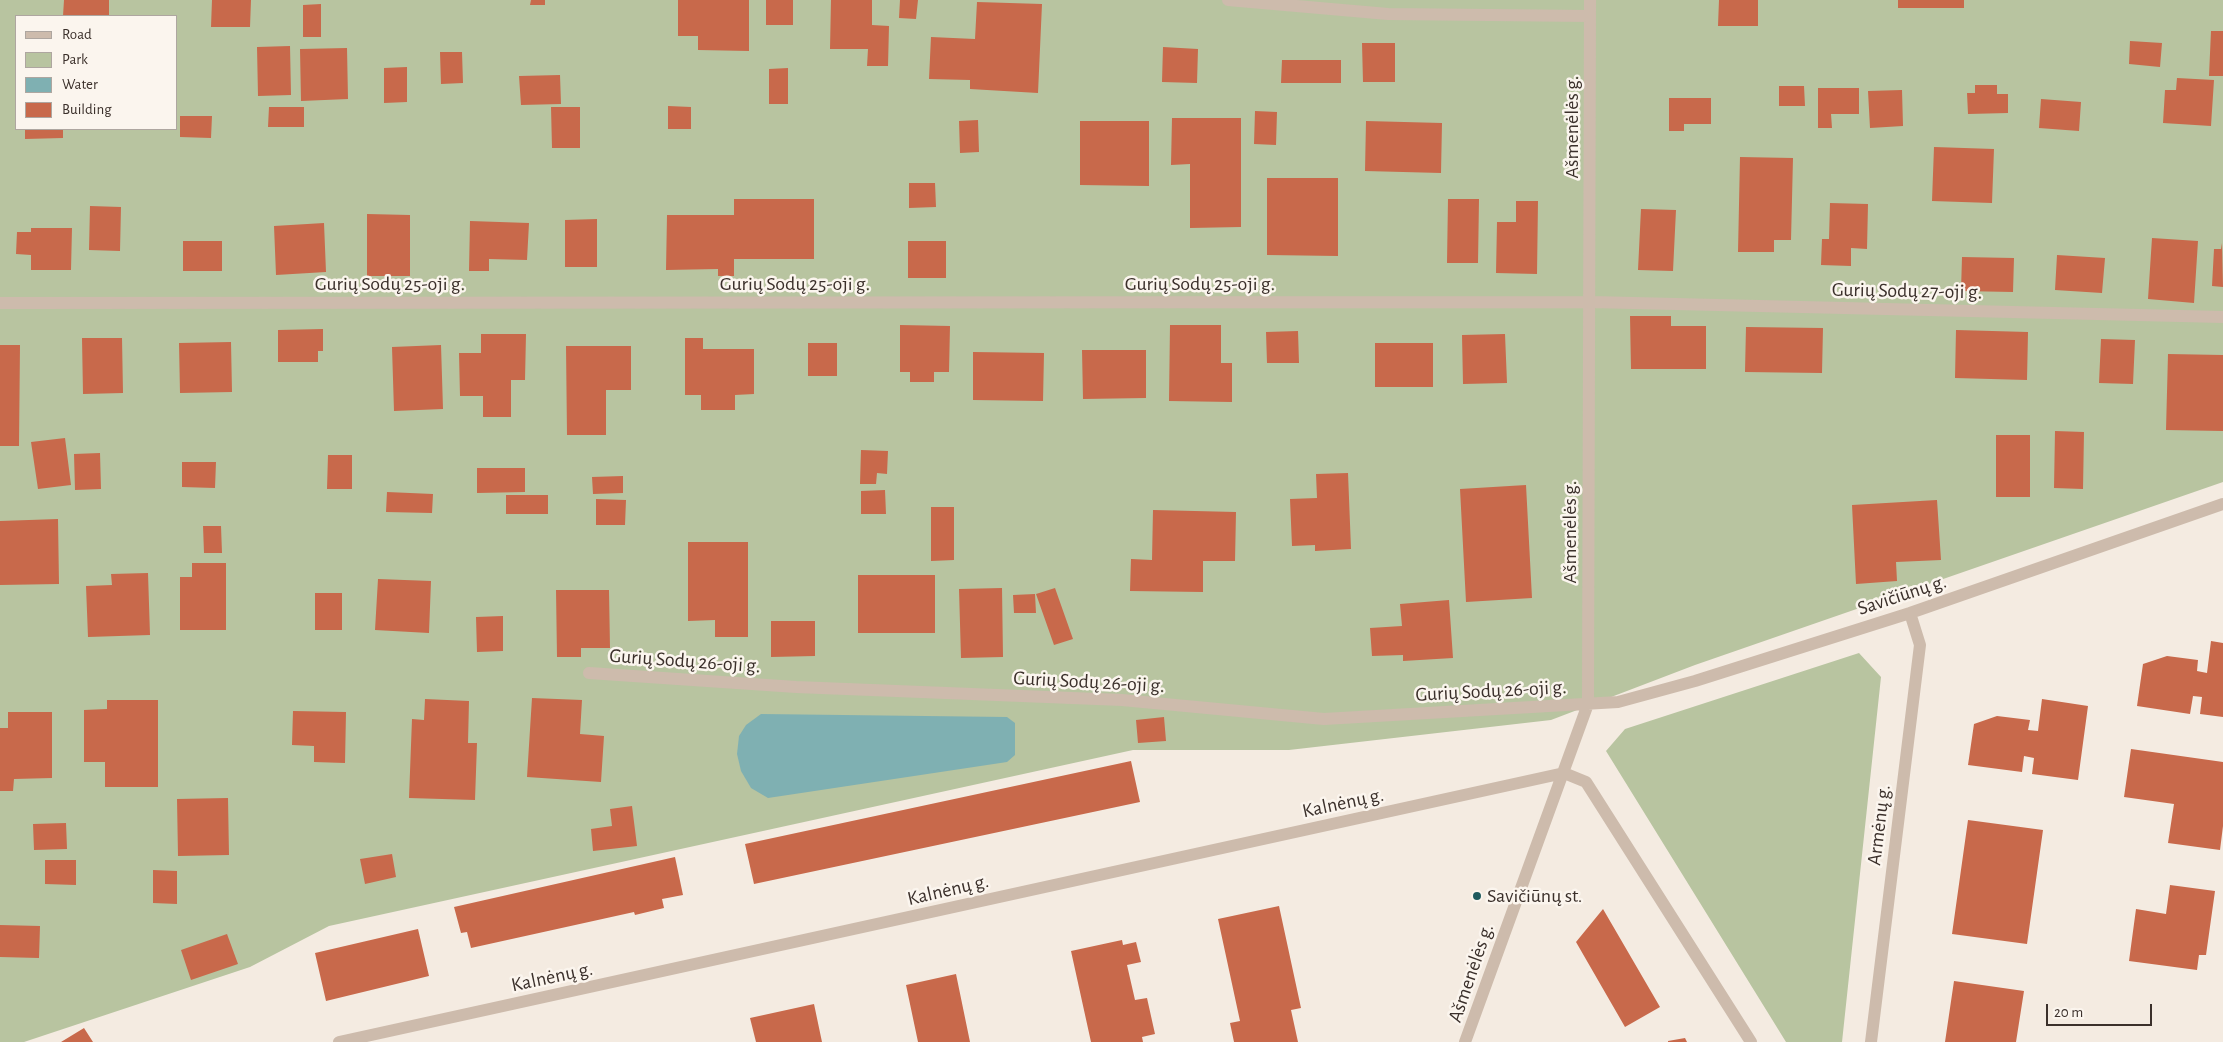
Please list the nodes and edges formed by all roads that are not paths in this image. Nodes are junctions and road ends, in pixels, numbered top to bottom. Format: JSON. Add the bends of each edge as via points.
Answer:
{"nodes":[{"id":1,"x":1228,"y":0,"type":"edge"},
{"id":2,"x":1590,"y":0,"type":"edge"},
{"id":3,"x":1590,"y":16,"type":"junction"},
{"id":4,"x":1591,"y":302,"type":"junction"},
{"id":5,"x":0,"y":303,"type":"edge"},
{"id":6,"x":2223,"y":317,"type":"edge"},
{"id":7,"x":2223,"y":504,"type":"edge"},
{"id":8,"x":1910,"y":613,"type":"junction"},
{"id":9,"x":589,"y":673,"type":"dead end"},
{"id":10,"x":1588,"y":704,"type":"junction"},
{"id":11,"x":1564,"y":773,"type":"junction"},
{"id":12,"x":339,"y":1042,"type":"edge"},
{"id":13,"x":1465,"y":1042,"type":"edge"},
{"id":14,"x":1751,"y":1042,"type":"edge"},
{"id":15,"x":1871,"y":1042,"type":"edge"}],
"edges":[{"from":1,"to":3,"type":"street","via":[[1388,14]]},
{"from":2,"to":3,"type":"street","name":"Ašmenėlės g."},
{"from":3,"to":4,"type":"street","name":"Ašmenėlės g."},
{"from":4,"to":5,"type":"street","name":"Gurių Sodų 25-oji g."},
{"from":4,"to":6,"type":"street","name":"Gurių Sodų 27-oji g."},
{"from":4,"to":10,"type":"street","name":"Ašmenėlės g."},
{"from":7,"to":8,"type":"street","name":"Savičiūnų g."},
{"from":8,"to":10,"type":"street","name":"Savičiūnų g.","via":[[1695,681],[1618,702]]},
{"from":8,"to":15,"type":"street","name":"Armėnų g.","via":[[1920,645]]},
{"from":9,"to":10,"type":"street","name":"Gurių Sodų 26-oji g.","via":[[796,687],[1122,700],[1324,719]]},
{"from":10,"to":11,"type":"street","name":"Ašmenėlės g."},
{"from":11,"to":12,"type":"street","name":"Kalnėnų g."},
{"from":11,"to":13,"type":"street","name":"Ašmenėlės g."},
{"from":11,"to":14,"type":"street","via":[[1586,782]]}]}
